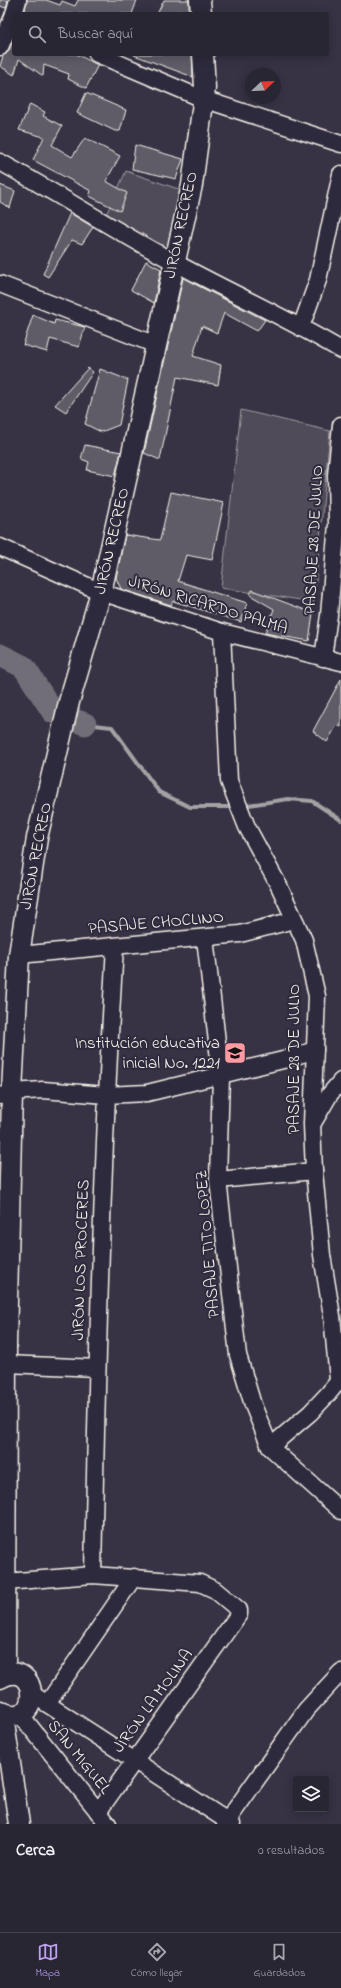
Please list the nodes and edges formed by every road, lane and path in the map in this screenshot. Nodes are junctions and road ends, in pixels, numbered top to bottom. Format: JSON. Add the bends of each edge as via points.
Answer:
{"nodes":[{"id":1,"x":18,"y":0,"type":"edge"},
{"id":2,"x":200,"y":0,"type":"edge"},
{"id":3,"x":12,"y":12,"type":"edge"},
{"id":4,"x":201,"y":12,"type":"edge"},
{"id":5,"x":11,"y":15,"type":"edge"},
{"id":6,"x":0,"y":47,"type":"edge"},
{"id":7,"x":102,"y":56,"type":"edge"},
{"id":8,"x":203,"y":56,"type":"edge"},
{"id":9,"x":203,"y":99,"type":"junction"},
{"id":10,"x":341,"y":144,"type":"edge"},
{"id":11,"x":0,"y":162,"type":"edge"},
{"id":12,"x":341,"y":174,"type":"edge"},
{"id":13,"x":173,"y":262,"type":"junction"},
{"id":14,"x":0,"y":284,"type":"edge"},
{"id":15,"x":301,"y":327,"type":"junction"},
{"id":16,"x":156,"y":346,"type":"junction"},
{"id":17,"x":341,"y":350,"type":"edge"},
{"id":18,"x":341,"y":425,"type":"edge"},
{"id":19,"x":0,"y":547,"type":"edge"},
{"id":20,"x":101,"y":592,"type":"junction"},
{"id":21,"x":222,"y":632,"type":"junction"},
{"id":22,"x":323,"y":658,"type":"junction"},
{"id":23,"x":341,"y":662,"type":"edge"},
{"id":24,"x":294,"y":920,"type":"junction"},
{"id":25,"x":205,"y":938,"type":"junction"},
{"id":26,"x":116,"y":947,"type":"junction"},
{"id":27,"x":19,"y":955,"type":"junction"},
{"id":28,"x":315,"y":1050,"type":"junction"},
{"id":29,"x":221,"y":1076,"type":"junction"},
{"id":30,"x":341,"y":1082,"type":"edge"},
{"id":31,"x":6,"y":1094,"type":"edge"},
{"id":32,"x":106,"y":1095,"type":"junction"},
{"id":33,"x":312,"y":1124,"type":"junction"},
{"id":34,"x":314,"y":1171,"type":"junction"},
{"id":35,"x":218,"y":1180,"type":"junction"},
{"id":36,"x":7,"y":1364,"type":"junction"},
{"id":37,"x":96,"y":1368,"type":"junction"},
{"id":38,"x":340,"y":1381,"type":"edge"},
{"id":39,"x":270,"y":1447,"type":"junction"},
{"id":40,"x":341,"y":1511,"type":"edge"},
{"id":41,"x":93,"y":1575,"type":"junction"},
{"id":42,"x":134,"y":1577,"type":"junction"},
{"id":43,"x":5,"y":1582,"type":"junction"},
{"id":44,"x":341,"y":1672,"type":"edge"},
{"id":45,"x":2,"y":1676,"type":"edge"},
{"id":46,"x":40,"y":1699,"type":"junction"},
{"id":47,"x":6,"y":1717,"type":"edge"},
{"id":48,"x":134,"y":1760,"type":"junction"},
{"id":49,"x":103,"y":1818,"type":"edge"},
{"id":50,"x":228,"y":1823,"type":"edge"},
{"id":51,"x":19,"y":1824,"type":"edge"}],
"edges":[{"from":1,"to":3,"type":"street"},
{"from":2,"to":4,"type":"main road"},
{"from":5,"to":6,"type":"street"},
{"from":7,"to":9,"type":"street"},
{"from":8,"to":9,"type":"main road","name":"JIRÓN RECREO"},
{"from":9,"to":10,"type":"street"},
{"from":9,"to":13,"type":"main road","name":"JIRÓN RECREO","via":[[192,185]]},
{"from":11,"to":13,"type":"street"},
{"from":12,"to":15,"type":"street","via":[[318,280]]},
{"from":13,"to":15,"type":"street"},
{"from":13,"to":16,"type":"main road","name":"JIRÓN RECREO"},
{"from":14,"to":16,"type":"street"},
{"from":15,"to":17,"type":"street"},
{"from":16,"to":20,"type":"main road","name":"JIRÓN RECREO"},
{"from":18,"to":22,"type":"street","name":"PASAJE 28 DE JULIO","via":[[336,475],[337,524]]},
{"from":19,"to":20,"type":"street","name":"JIRÓN RICARDO PALMA"},
{"from":20,"to":21,"type":"street","name":"JIRÓN RICARDO PALMA"},
{"from":20,"to":27,"type":"main road","name":"JIRÓN RECREO","via":[[69,702],[37,838]]},
{"from":21,"to":22,"type":"street","name":"JIRÓN RICARDO PALMA"},
{"from":21,"to":24,"type":"street","name":"PASAJE 28 DE JULIO","via":[[228,781],[247,827]]},
{"from":22,"to":23,"type":"street","name":"JIRÓN RICARDO PALMA"},
{"from":24,"to":25,"type":"street","name":"PASAJE CHOCLINO","via":[[240,934]]},
{"from":24,"to":28,"type":"street","name":"PASAJE 28 DE JULIO","via":[[308,950],[317,996]]},
{"from":25,"to":26,"type":"street","name":"PASAJE CHOCLINO"},
{"from":25,"to":29,"type":"street","name":"PASAJE TITO LOPEZ"},
{"from":26,"to":27,"type":"street","name":"PASAJE CHOCLINO"},
{"from":26,"to":32,"type":"street","name":"JIRÓN LOS PROCERES"},
{"from":27,"to":31,"type":"main road","name":"JIRÓN RECREO"},
{"from":28,"to":29,"type":"street"},
{"from":28,"to":33,"type":"street","name":"PASAJE 28 DE JULIO"},
{"from":29,"to":32,"type":"street","via":[[147,1093]]},
{"from":29,"to":35,"type":"street","name":"PASAJE TITO LOPEZ"},
{"from":30,"to":33,"type":"street","via":[[330,1094]]},
{"from":31,"to":32,"type":"street","via":[[43,1090]]},
{"from":31,"to":36,"type":"main road","name":"JIRÓN RECREO"},
{"from":32,"to":37,"type":"street","name":"JIRÓN LOS PROCERES"},
{"from":33,"to":34,"type":"street","name":"PASAJE 28 DE JULIO"},
{"from":34,"to":35,"type":"street"},
{"from":34,"to":38,"type":"street","name":"PASAJE 28 DE JULIO","via":[[322,1255]]},
{"from":35,"to":39,"type":"street","name":"PASAJE TITO LOPEZ","via":[[238,1355],[253,1405]]},
{"from":36,"to":37,"type":"street"},
{"from":36,"to":43,"type":"main road","name":"JIRÓN RECREO"},
{"from":37,"to":41,"type":"street","name":"JIRÓN LOS PROCERES"},
{"from":38,"to":39,"type":"street"},
{"from":39,"to":40,"type":"street","name":"PASAJE TITO LOPEZ"},
{"from":41,"to":42,"type":"street"},
{"from":41,"to":43,"type":"street"},
{"from":42,"to":46,"type":"street"},
{"from":42,"to":48,"type":"street","name":"JIRÓN LA MOLINA","via":[[200,1583],[214,1590],[240,1612]]},
{"from":43,"to":45,"type":"main road","name":"JIRÓN RECREO"},
{"from":44,"to":50,"type":"street","via":[[306,1710]]},
{"from":45,"to":46,"type":"main road","via":[[14,1674],[23,1677]]},
{"from":46,"to":47,"type":"main road"},
{"from":46,"to":48,"type":"street"},
{"from":47,"to":49,"type":"street","name":"SAN MIGUEL"},
{"from":47,"to":51,"type":"main road"},
{"from":48,"to":49,"type":"street","name":"JIRÓN LA MOLINA"},
{"from":48,"to":50,"type":"street"}]}
